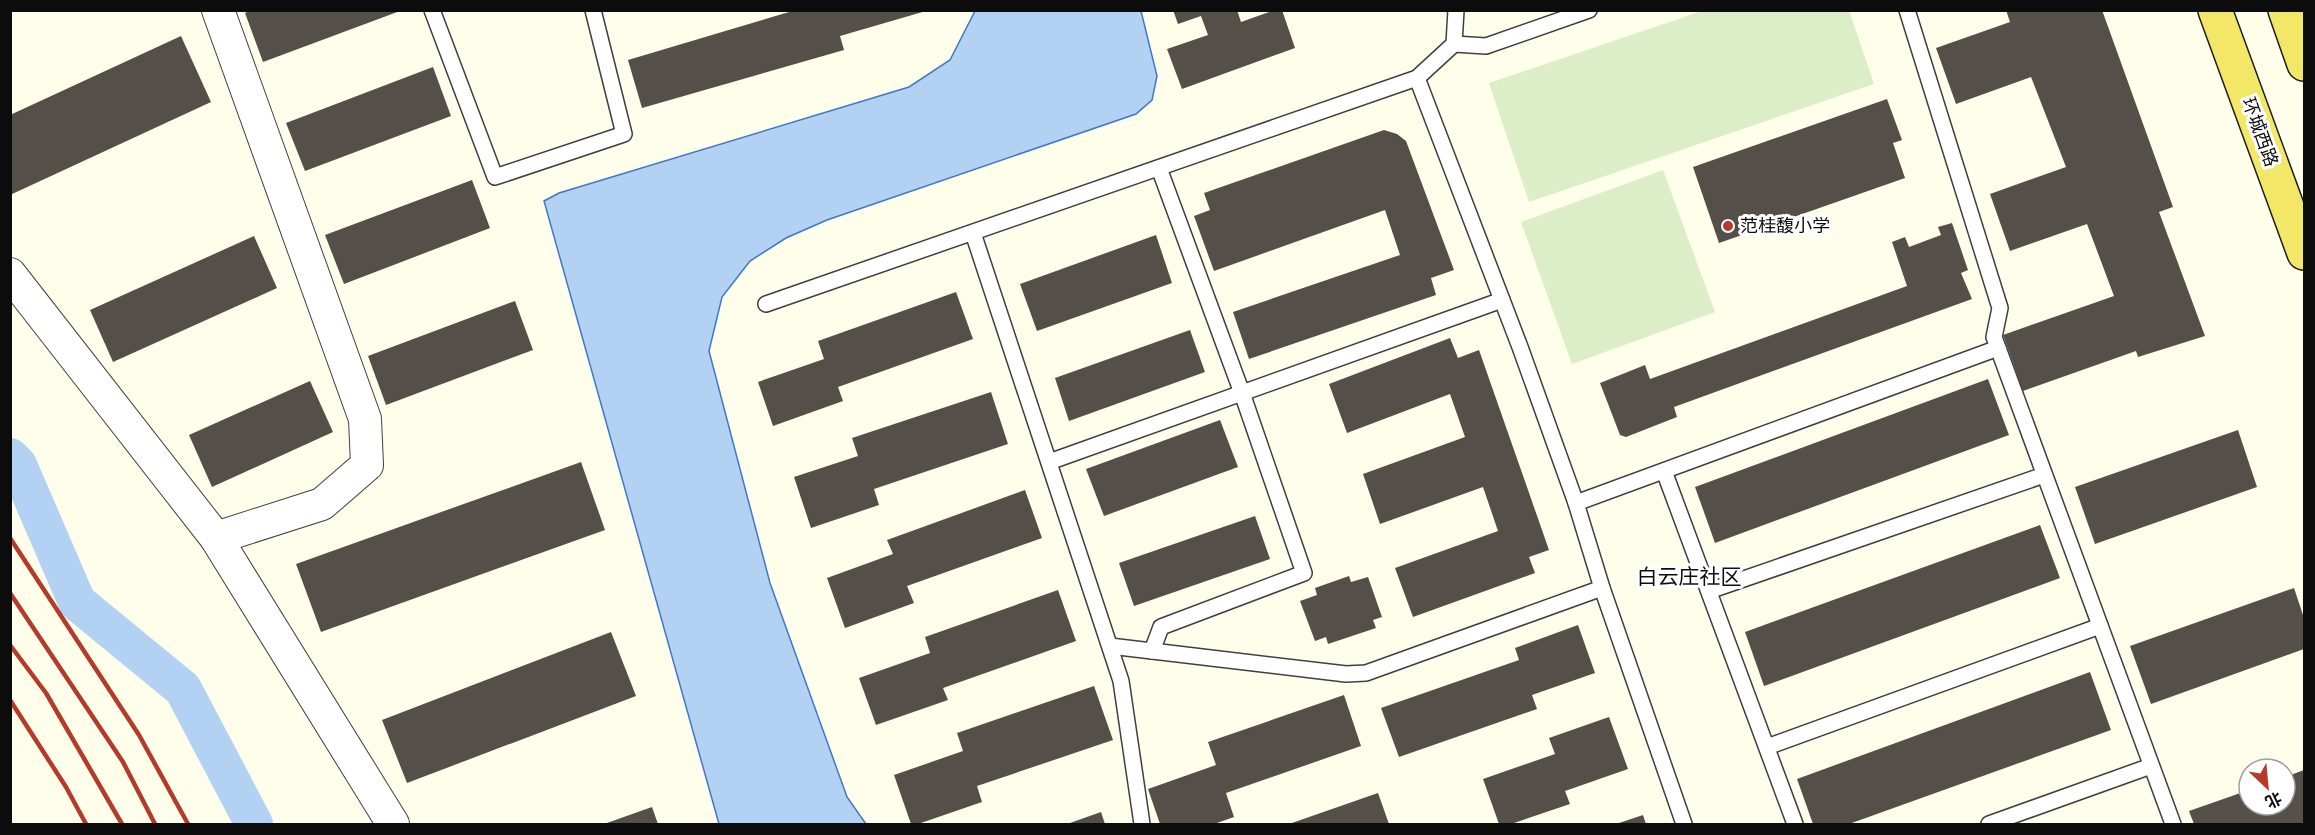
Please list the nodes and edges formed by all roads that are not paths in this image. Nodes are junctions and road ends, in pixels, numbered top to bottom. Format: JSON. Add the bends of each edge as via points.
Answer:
{"nodes":[{"id":1,"x":218,"y":10,"type":"edge"},
{"id":2,"x":432,"y":10,"type":"edge"},
{"id":3,"x":593,"y":10,"type":"edge"},
{"id":4,"x":1456,"y":10,"type":"edge"},
{"id":5,"x":1589,"y":10,"type":"edge"},
{"id":6,"x":1907,"y":10,"type":"edge"},
{"id":7,"x":2215,"y":10,"type":"edge"},
{"id":8,"x":2285,"y":10,"type":"edge"},
{"id":9,"x":1454,"y":44,"type":"junction"},
{"id":10,"x":2304,"y":64,"type":"edge"},
{"id":11,"x":1417,"y":78,"type":"junction"},
{"id":12,"x":1159,"y":168,"type":"junction"},
{"id":13,"x":973,"y":233,"type":"junction"},
{"id":14,"x":2304,"y":254,"type":"edge"},
{"id":15,"x":10,"y":274,"type":"edge"},
{"id":16,"x":1502,"y":300,"type":"junction"},
{"id":17,"x":766,"y":304,"type":"dead end"},
{"id":18,"x":1998,"y":348,"type":"junction"},
{"id":19,"x":1242,"y":393,"type":"junction"},
{"id":20,"x":1049,"y":462,"type":"junction"},
{"id":21,"x":1664,"y":471,"type":"junction"},
{"id":22,"x":2044,"y":475,"type":"junction"},
{"id":23,"x":1576,"y":503,"type":"junction"},
{"id":24,"x":216,"y":538,"type":"junction"},
{"id":25,"x":1602,"y":588,"type":"junction"},
{"id":26,"x":1709,"y":591,"type":"junction"},
{"id":27,"x":2100,"y":626,"type":"junction"},
{"id":28,"x":1110,"y":646,"type":"junction"},
{"id":29,"x":1152,"y":651,"type":"junction"},
{"id":30,"x":1767,"y":747,"type":"junction"},
{"id":31,"x":2151,"y":766,"type":"junction"},
{"id":32,"x":393,"y":825,"type":"edge"},
{"id":33,"x":1142,"y":825,"type":"edge"},
{"id":34,"x":1684,"y":825,"type":"edge"},
{"id":35,"x":1795,"y":825,"type":"edge"},
{"id":36,"x":1989,"y":825,"type":"edge"},
{"id":37,"x":2173,"y":825,"type":"edge"}],
"edges":[{"from":1,"to":24,"type":"street","via":[[365,419],[367,465],[322,504]]},
{"from":2,"to":3,"type":"lane","via":[[495,177],[624,134]]},
{"from":4,"to":9,"type":"lane"},
{"from":5,"to":9,"type":"lane","via":[[1486,46]]},
{"from":6,"to":18,"type":"lane","via":[[2000,308],[1994,337]]},
{"from":7,"to":14,"type":"main road","name":"环城西路"},
{"from":8,"to":10,"type":"main road"},
{"from":9,"to":11,"type":"lane"},
{"from":11,"to":12,"type":"lane"},
{"from":11,"to":16,"type":"lane"},
{"from":12,"to":13,"type":"lane"},
{"from":12,"to":19,"type":"lane"},
{"from":13,"to":17,"type":"lane"},
{"from":13,"to":20,"type":"lane"},
{"from":15,"to":24,"type":"street"},
{"from":16,"to":19,"type":"lane"},
{"from":16,"to":23,"type":"lane"},
{"from":18,"to":21,"type":"lane"},
{"from":18,"to":22,"type":"lane"},
{"from":19,"to":20,"type":"lane"},
{"from":19,"to":29,"type":"lane","via":[[1304,573],[1161,627]]},
{"from":20,"to":28,"type":"lane"},
{"from":21,"to":23,"type":"lane"},
{"from":21,"to":26,"type":"lane"},
{"from":22,"to":26,"type":"lane"},
{"from":22,"to":27,"type":"lane"},
{"from":23,"to":25,"type":"lane"},
{"from":24,"to":32,"type":"street"},
{"from":25,"to":29,"type":"lane","via":[[1366,672],[1346,674]]},
{"from":25,"to":34,"type":"lane"},
{"from":26,"to":30,"type":"lane"},
{"from":27,"to":30,"type":"lane"},
{"from":27,"to":31,"type":"lane"},
{"from":28,"to":29,"type":"lane"},
{"from":28,"to":33,"type":"lane","via":[[1121,681]]},
{"from":30,"to":35,"type":"lane"},
{"from":31,"to":36,"type":"lane"},
{"from":31,"to":37,"type":"lane"}]}
